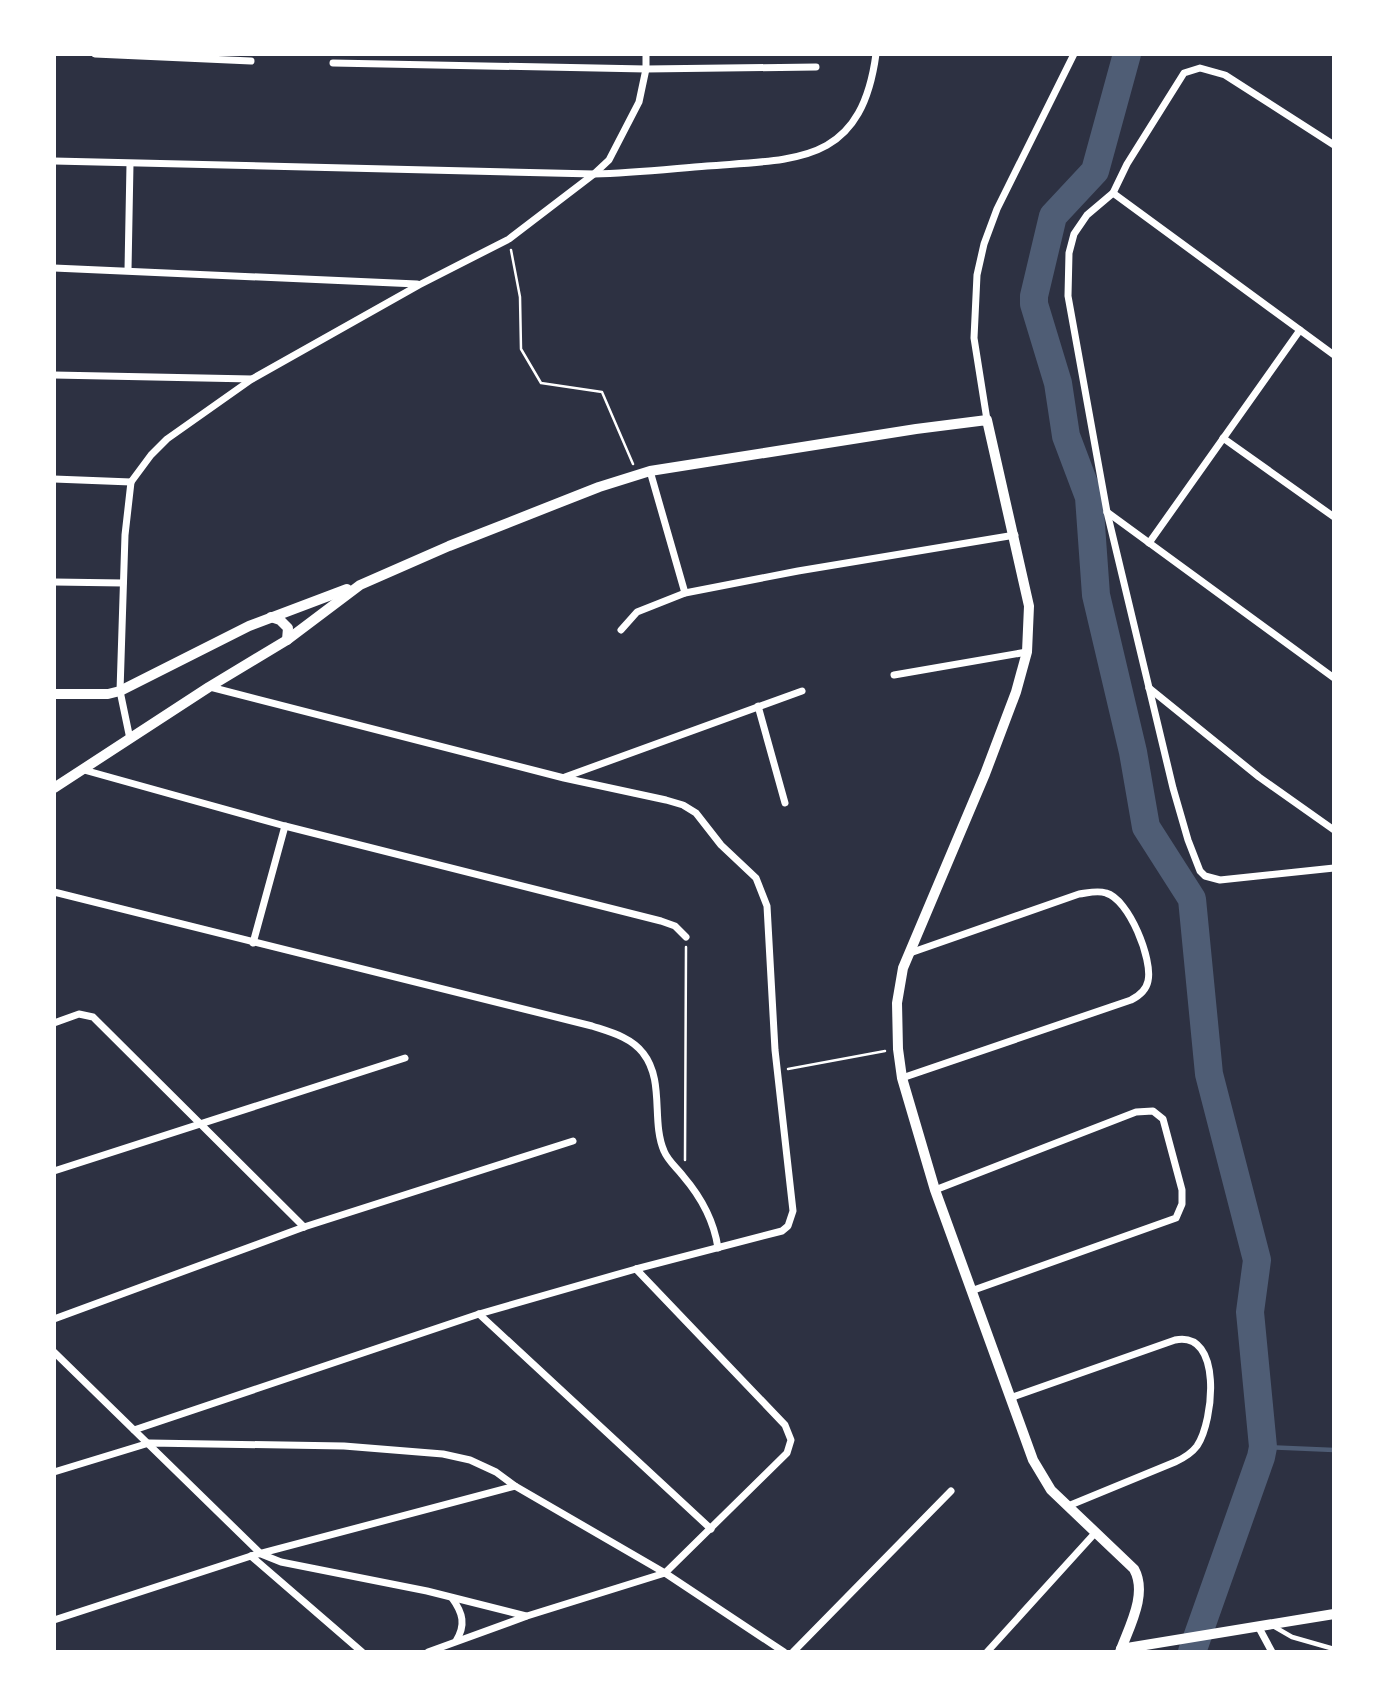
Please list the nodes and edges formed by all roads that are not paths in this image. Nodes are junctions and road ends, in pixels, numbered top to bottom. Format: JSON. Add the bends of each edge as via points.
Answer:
{"nodes":[{"id":1,"x":95,"y":54,"type":"edge"},
{"id":2,"x":646,"y":54,"type":"edge"},
{"id":3,"x":876,"y":54,"type":"edge"},
{"id":4,"x":1073,"y":54,"type":"edge"},
{"id":5,"x":251,"y":61,"type":"dead end"},
{"id":6,"x":333,"y":63,"type":"dead end"},
{"id":7,"x":816,"y":67,"type":"dead end"},
{"id":8,"x":646,"y":69,"type":"junction"},
{"id":9,"x":1333,"y":142,"type":"edge"},
{"id":10,"x":54,"y":161,"type":"edge"},
{"id":11,"x":130,"y":164,"type":"junction"},
{"id":12,"x":594,"y":174,"type":"junction"},
{"id":13,"x":1113,"y":193,"type":"junction"},
{"id":14,"x":54,"y":268,"type":"edge"},
{"id":15,"x":128,"y":270,"type":"junction"},
{"id":16,"x":419,"y":285,"type":"junction"},
{"id":17,"x":1300,"y":330,"type":"junction"},
{"id":18,"x":1334,"y":355,"type":"edge"},
{"id":19,"x":54,"y":375,"type":"edge"},
{"id":20,"x":252,"y":379,"type":"junction"},
{"id":21,"x":987,"y":420,"type":"junction"},
{"id":22,"x":1223,"y":438,"type":"junction"},
{"id":23,"x":650,"y":471,"type":"junction"},
{"id":24,"x":54,"y":479,"type":"edge"},
{"id":25,"x":131,"y":482,"type":"junction"},
{"id":26,"x":1107,"y":512,"type":"junction"},
{"id":27,"x":1334,"y":517,"type":"edge"},
{"id":28,"x":1014,"y":535,"type":"junction"},
{"id":29,"x":1149,"y":543,"type":"junction"},
{"id":30,"x":54,"y":582,"type":"edge"},
{"id":31,"x":123,"y":583,"type":"junction"},
{"id":32,"x":359,"y":585,"type":"junction"},
{"id":33,"x":685,"y":593,"type":"junction"},
{"id":34,"x":271,"y":617,"type":"junction"},
{"id":35,"x":621,"y":630,"type":"dead end"},
{"id":36,"x":286,"y":640,"type":"junction"},
{"id":37,"x":1027,"y":652,"type":"junction"},
{"id":38,"x":894,"y":675,"type":"dead end"},
{"id":39,"x":1334,"y":678,"type":"edge"},
{"id":40,"x":209,"y":687,"type":"junction"},
{"id":41,"x":1148,"y":687,"type":"junction"},
{"id":42,"x":120,"y":691,"type":"junction"},
{"id":43,"x":802,"y":691,"type":"dead end"},
{"id":44,"x":54,"y":694,"type":"edge"},
{"id":45,"x":758,"y":706,"type":"junction"},
{"id":46,"x":130,"y":739,"type":"junction"},
{"id":47,"x":84,"y":770,"type":"junction"},
{"id":48,"x":564,"y":778,"type":"junction"},
{"id":49,"x":54,"y":788,"type":"edge"},
{"id":50,"x":785,"y":803,"type":"dead end"},
{"id":51,"x":285,"y":826,"type":"junction"},
{"id":52,"x":1334,"y":830,"type":"edge"},
{"id":53,"x":1334,"y":868,"type":"edge"},
{"id":54,"x":54,"y":892,"type":"edge"},
{"id":55,"x":686,"y":937,"type":"road end"},
{"id":56,"x":253,"y":943,"type":"junction"},
{"id":57,"x":909,"y":954,"type":"junction"},
{"id":58,"x":54,"y":1023,"type":"edge"},
{"id":59,"x":405,"y":1058,"type":"dead end"},
{"id":60,"x":901,"y":1078,"type":"junction"},
{"id":61,"x":199,"y":1123,"type":"junction"},
{"id":62,"x":573,"y":1142,"type":"dead end"},
{"id":63,"x":54,"y":1171,"type":"edge"},
{"id":64,"x":935,"y":1190,"type":"junction"},
{"id":65,"x":304,"y":1227,"type":"junction"},
{"id":66,"x":718,"y":1248,"type":"junction"},
{"id":67,"x":636,"y":1269,"type":"junction"},
{"id":68,"x":971,"y":1291,"type":"junction"},
{"id":69,"x":479,"y":1314,"type":"junction"},
{"id":70,"x":54,"y":1319,"type":"edge"},
{"id":71,"x":54,"y":1352,"type":"edge"},
{"id":72,"x":1010,"y":1398,"type":"junction"},
{"id":73,"x":134,"y":1430,"type":"junction"},
{"id":74,"x":149,"y":1443,"type":"junction"},
{"id":75,"x":54,"y":1472,"type":"edge"},
{"id":76,"x":515,"y":1486,"type":"junction"},
{"id":77,"x":951,"y":1491,"type":"dead end"},
{"id":78,"x":1068,"y":1506,"type":"junction"},
{"id":79,"x":711,"y":1529,"type":"junction"},
{"id":80,"x":1095,"y":1533,"type":"junction"},
{"id":81,"x":261,"y":1554,"type":"junction"},
{"id":82,"x":251,"y":1556,"type":"junction"},
{"id":83,"x":665,"y":1573,"type":"junction"},
{"id":84,"x":452,"y":1598,"type":"junction"},
{"id":85,"x":1334,"y":1614,"type":"edge"},
{"id":86,"x":527,"y":1616,"type":"junction"},
{"id":87,"x":54,"y":1620,"type":"edge"},
{"id":88,"x":1264,"y":1625,"type":"junction"},
{"id":89,"x":456,"y":1642,"type":"junction"},
{"id":90,"x":1334,"y":1649,"type":"edge"},
{"id":91,"x":1120,"y":1651,"type":"edge"},
{"id":92,"x":362,"y":1652,"type":"edge"},
{"id":93,"x":428,"y":1652,"type":"edge"},
{"id":94,"x":784,"y":1652,"type":"edge"},
{"id":95,"x":793,"y":1652,"type":"edge"},
{"id":96,"x":987,"y":1652,"type":"edge"},
{"id":97,"x":1272,"y":1652,"type":"edge"}],
"edges":[{"from":1,"to":5,"type":"street"},
{"from":2,"to":8,"type":"street"},
{"from":3,"to":12,"type":"street","via":[[869,88],[849,128],[817,152],[772,162]]},
{"from":4,"to":21,"type":"street","via":[[984,244],[977,275],[974,338]]},
{"from":6,"to":8,"type":"street"},
{"from":7,"to":8,"type":"street"},
{"from":8,"to":12,"type":"street","via":[[639,102],[609,160]]},
{"from":9,"to":13,"type":"street","via":[[1225,75],[1200,68],[1184,74],[1126,164]]},
{"from":10,"to":11,"type":"street"},
{"from":11,"to":12,"type":"street"},
{"from":11,"to":15,"type":"street"},
{"from":12,"to":16,"type":"street","via":[[509,239]]},
{"from":13,"to":17,"type":"street"},
{"from":13,"to":26,"type":"street","via":[[1074,233],[1068,285]]},
{"from":14,"to":15,"type":"street"},
{"from":15,"to":16,"type":"street"},
{"from":16,"to":20,"type":"street"},
{"from":17,"to":18,"type":"street"},
{"from":17,"to":22,"type":"street"},
{"from":19,"to":20,"type":"street"},
{"from":20,"to":25,"type":"street","via":[[167,439]]},
{"from":21,"to":23,"type":"street"},
{"from":21,"to":28,"type":"street"},
{"from":22,"to":27,"type":"street"},
{"from":22,"to":29,"type":"street"},
{"from":23,"to":32,"type":"street","via":[[599,487]]},
{"from":23,"to":33,"type":"street"},
{"from":24,"to":25,"type":"street"},
{"from":25,"to":31,"type":"street"},
{"from":26,"to":29,"type":"street"},
{"from":26,"to":41,"type":"street"},
{"from":28,"to":33,"type":"street"},
{"from":28,"to":37,"type":"street","via":[[1029,606]]},
{"from":29,"to":39,"type":"street"},
{"from":30,"to":31,"type":"street"},
{"from":31,"to":42,"type":"street"},
{"from":32,"to":34,"type":"street"},
{"from":32,"to":36,"type":"street"},
{"from":33,"to":35,"type":"street","via":[[637,612]]},
{"from":34,"to":36,"type":"street","via":[[288,628]]},
{"from":34,"to":42,"type":"street"},
{"from":36,"to":40,"type":"street"},
{"from":37,"to":38,"type":"street"},
{"from":37,"to":57,"type":"street","via":[[989,762]]},
{"from":40,"to":46,"type":"street"},
{"from":40,"to":48,"type":"street"},
{"from":41,"to":52,"type":"street","via":[[1259,777]]},
{"from":41,"to":53,"type":"street","via":[[1188,840],[1205,876],[1220,880]]},
{"from":42,"to":44,"type":"street"},
{"from":42,"to":46,"type":"street"},
{"from":43,"to":45,"type":"street"},
{"from":45,"to":48,"type":"street"},
{"from":45,"to":50,"type":"street"},
{"from":46,"to":47,"type":"street"},
{"from":47,"to":49,"type":"street"},
{"from":47,"to":51,"type":"street"},
{"from":48,"to":66,"type":"street","via":[[691,809],[756,878],[767,905],[793,1211],[782,1231]]},
{"from":51,"to":55,"type":"street","via":[[661,920]]},
{"from":51,"to":56,"type":"street"},
{"from":54,"to":56,"type":"street"},
{"from":56,"to":66,"type":"street","via":[[592,1026],[635,1045],[647,1058],[656,1086],[664,1153],[709,1215]]},
{"from":57,"to":60,"type":"street","via":[[897,1003]]},
{"from":57,"to":60,"type":"street","via":[[1094,891],[1108,893],[1130,914],[1149,981],[1146,989],[1130,1000]]},
{"from":58,"to":61,"type":"street","via":[[84,1014],[93,1017]]},
{"from":59,"to":61,"type":"street"},
{"from":60,"to":64,"type":"street"},
{"from":61,"to":63,"type":"street"},
{"from":61,"to":65,"type":"street"},
{"from":62,"to":65,"type":"street"},
{"from":64,"to":68,"type":"street"},
{"from":64,"to":68,"type":"street","via":[[1136,1112],[1153,1111],[1163,1119],[1182,1190],[1176,1218]]},
{"from":65,"to":70,"type":"street"},
{"from":66,"to":67,"type":"street"},
{"from":67,"to":69,"type":"street"},
{"from":67,"to":79,"type":"street","via":[[785,1425],[791,1440],[787,1453]]},
{"from":68,"to":72,"type":"street"},
{"from":69,"to":73,"type":"street"},
{"from":69,"to":79,"type":"street"},
{"from":71,"to":73,"type":"street"},
{"from":72,"to":78,"type":"street","via":[[1033,1460],[1051,1490]]},
{"from":72,"to":78,"type":"street","via":[[1175,1340],[1192,1340],[1203,1353],[1212,1391],[1209,1413],[1203,1435],[1189,1455]]},
{"from":73,"to":74,"type":"street"},
{"from":74,"to":75,"type":"street"},
{"from":74,"to":76,"type":"street","via":[[344,1446],[443,1454],[470,1460]]},
{"from":74,"to":81,"type":"street"},
{"from":76,"to":81,"type":"street"},
{"from":76,"to":83,"type":"street"},
{"from":77,"to":95,"type":"street"},
{"from":78,"to":80,"type":"street"},
{"from":79,"to":83,"type":"street"},
{"from":80,"to":91,"type":"street","via":[[1139,1578],[1139,1600]]},
{"from":80,"to":96,"type":"street"},
{"from":81,"to":82,"type":"street"},
{"from":81,"to":84,"type":"street"},
{"from":82,"to":87,"type":"street"},
{"from":82,"to":92,"type":"street"},
{"from":83,"to":86,"type":"street"},
{"from":83,"to":94,"type":"street"},
{"from":84,"to":86,"type":"street"},
{"from":84,"to":89,"type":"street","via":[[463,1620]]},
{"from":85,"to":88,"type":"street"},
{"from":86,"to":89,"type":"street"},
{"from":88,"to":90,"type":"lane"},
{"from":88,"to":91,"type":"street"},
{"from":88,"to":97,"type":"street"},
{"from":89,"to":93,"type":"street"}]}
